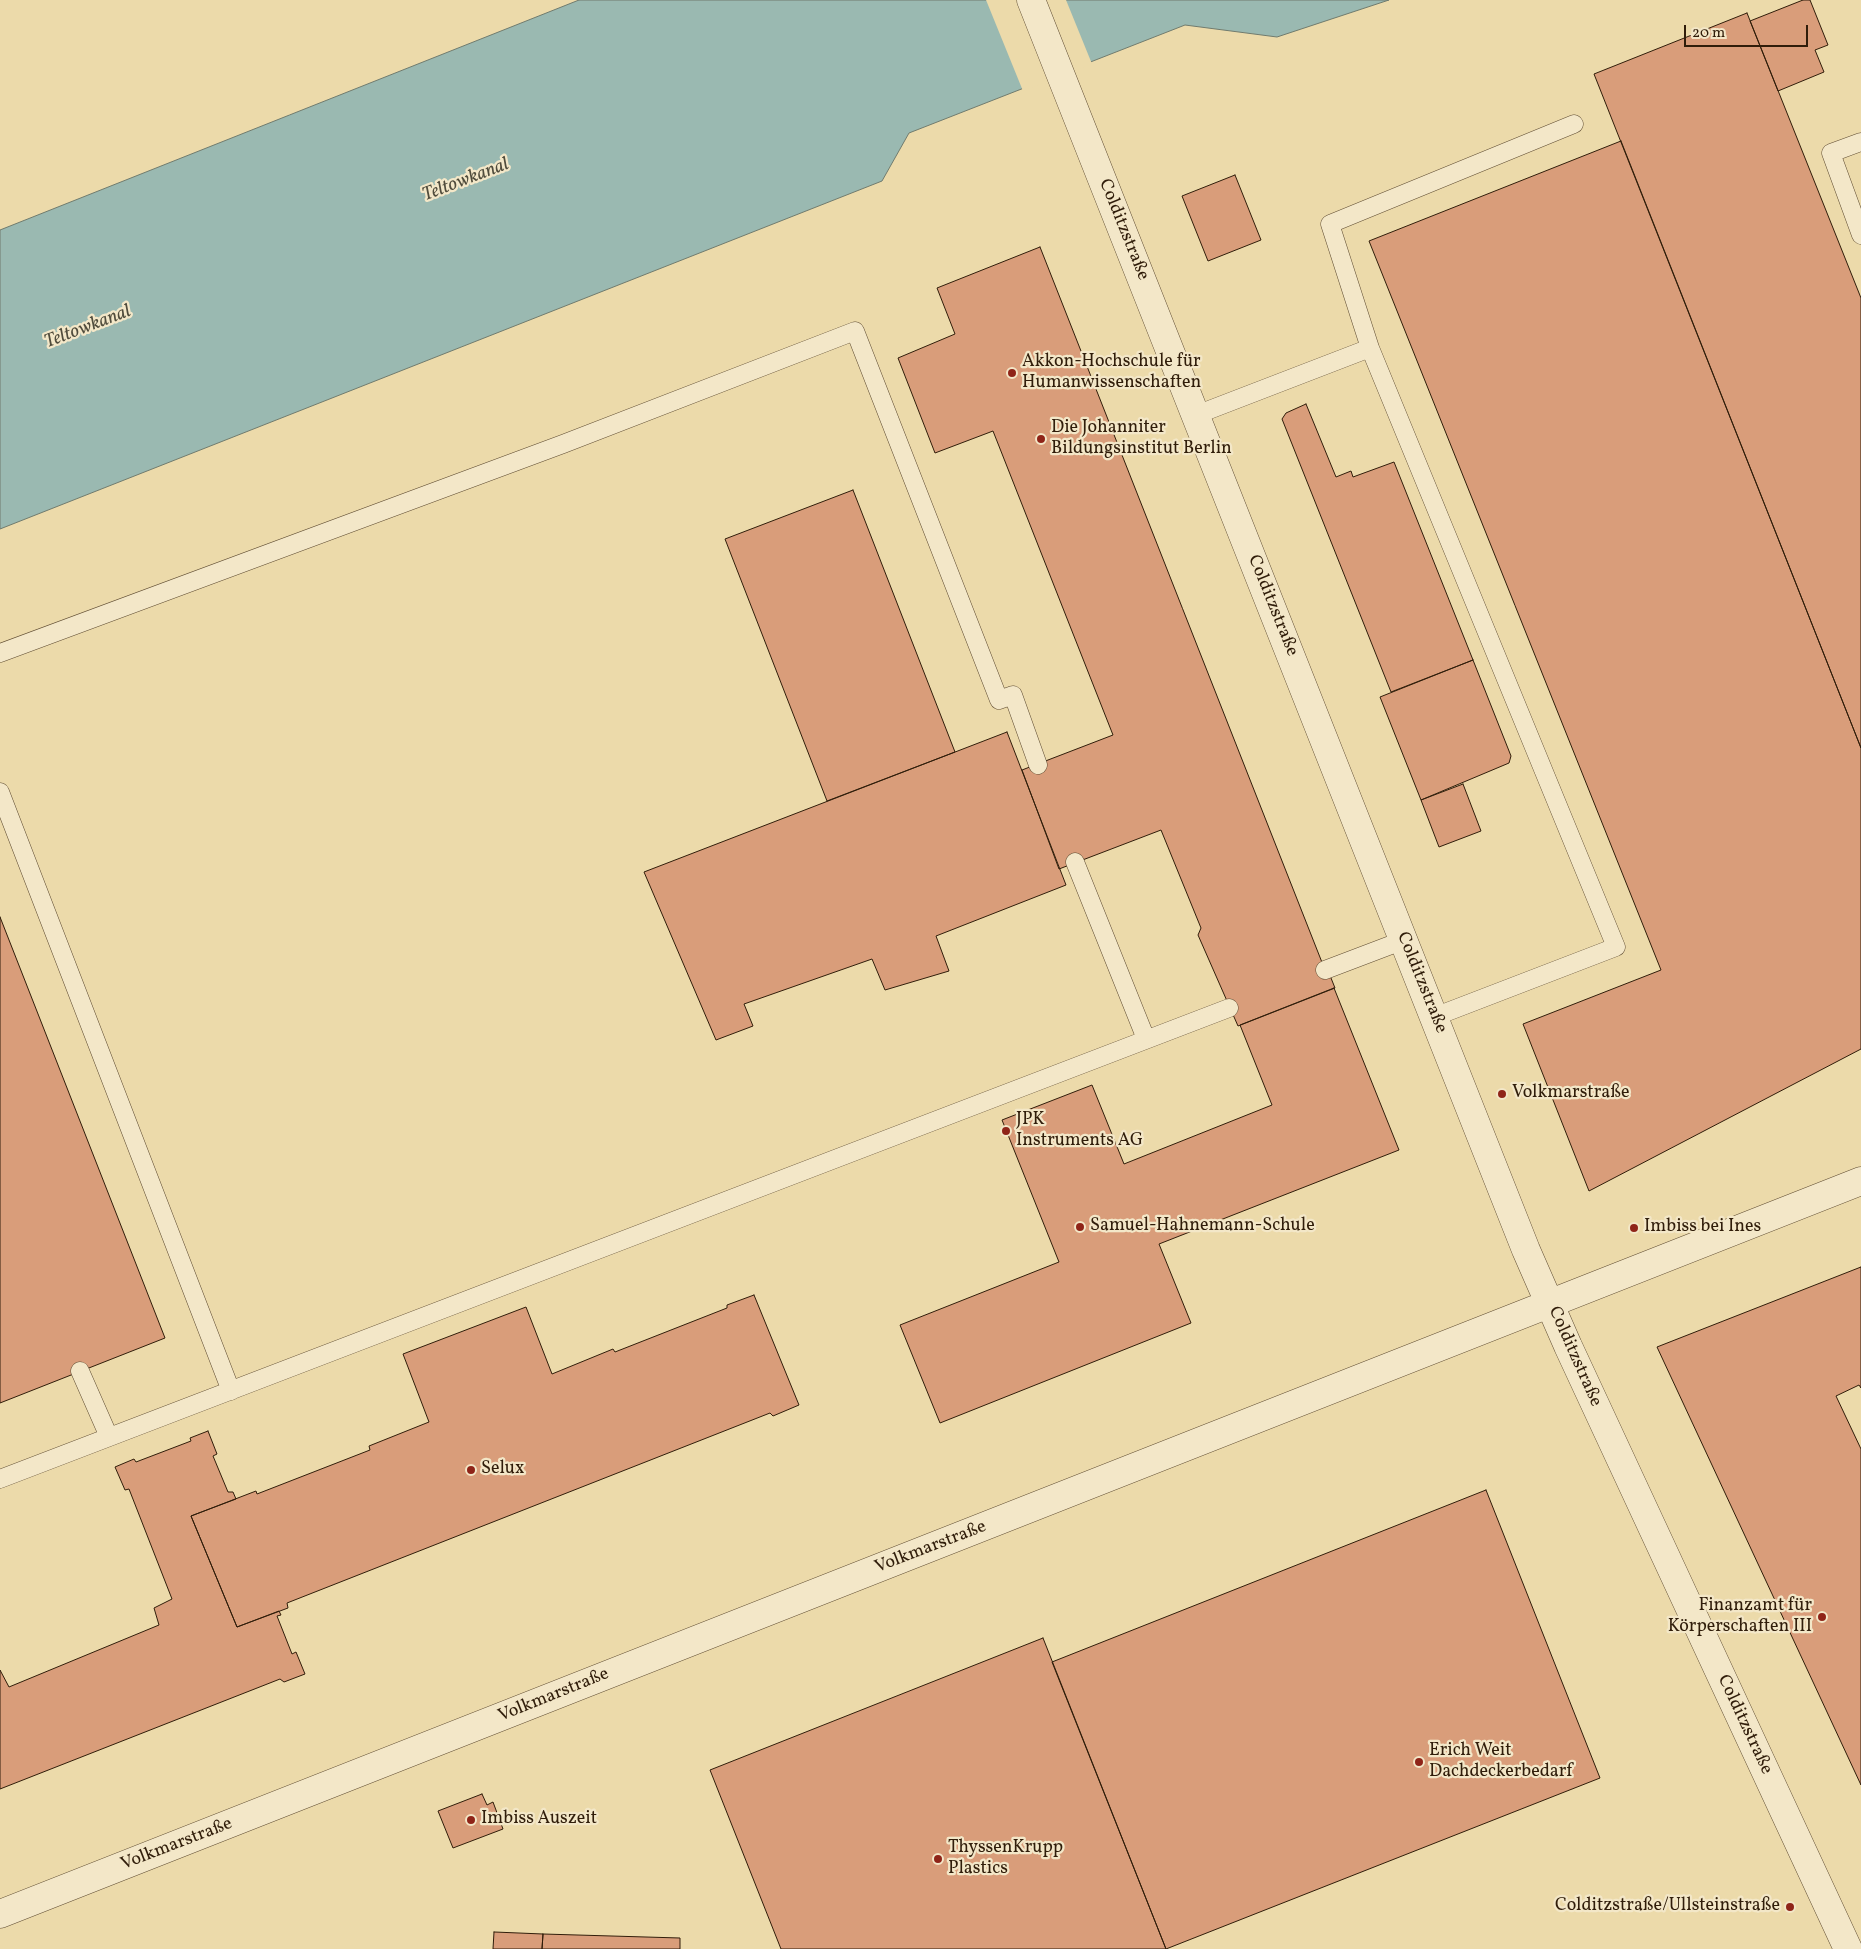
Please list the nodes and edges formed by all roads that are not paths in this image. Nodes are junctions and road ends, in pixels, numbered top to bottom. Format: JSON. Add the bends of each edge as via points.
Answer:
{"nodes":[{"id":1,"x":1031,"y":0,"type":"edge"},
{"id":2,"x":1574,"y":124,"type":"dead end"},
{"id":3,"x":1861,"y":142,"type":"edge"},
{"id":4,"x":1861,"y":235,"type":"edge"},
{"id":5,"x":1370,"y":348,"type":"junction"},
{"id":6,"x":1196,"y":416,"type":"junction"},
{"id":7,"x":0,"y":653,"type":"edge"},
{"id":8,"x":1038,"y":765,"type":"dead end"},
{"id":9,"x":0,"y":792,"type":"edge"},
{"id":10,"x":1075,"y":862,"type":"dead end"},
{"id":11,"x":1404,"y":940,"type":"junction"},
{"id":12,"x":1325,"y":970,"type":"dead end"},
{"id":13,"x":1229,"y":1008,"type":"dead end"},
{"id":14,"x":1434,"y":1017,"type":"junction"},
{"id":15,"x":1146,"y":1039,"type":"junction"},
{"id":16,"x":1861,"y":1181,"type":"edge"},
{"id":17,"x":1550,"y":1304,"type":"junction"},
{"id":18,"x":80,"y":1372,"type":"dead end"},
{"id":19,"x":231,"y":1391,"type":"junction"},
{"id":20,"x":109,"y":1437,"type":"junction"},
{"id":21,"x":0,"y":1479,"type":"edge"},
{"id":22,"x":0,"y":1914,"type":"edge"},
{"id":23,"x":1848,"y":1949,"type":"edge"}],
"edges":[{"from":1,"to":6,"type":"street","name":"Colditzstraße"},
{"from":2,"to":5,"type":"lane","via":[[1330,224]]},
{"from":3,"to":4,"type":"lane","via":[[1831,153]]},
{"from":5,"to":6,"type":"lane"},
{"from":5,"to":14,"type":"lane","via":[[1616,947]]},
{"from":6,"to":11,"type":"street","name":"Colditzstraße"},
{"from":7,"to":8,"type":"lane","via":[[563,444],[855,331],[999,700],[1013,695]]},
{"from":9,"to":19,"type":"lane"},
{"from":10,"to":15,"type":"lane"},
{"from":11,"to":12,"type":"lane"},
{"from":11,"to":14,"type":"street","name":"Colditzstraße"},
{"from":13,"to":15,"type":"lane"},
{"from":14,"to":17,"type":"street","name":"Colditzstraße"},
{"from":15,"to":19,"type":"lane"},
{"from":16,"to":17,"type":"street","name":"Volkmarstraße"},
{"from":17,"to":22,"type":"street","name":"Volkmarstraße"},
{"from":17,"to":23,"type":"street","name":"Colditzstraße"},
{"from":18,"to":20,"type":"lane"},
{"from":19,"to":20,"type":"lane"},
{"from":20,"to":21,"type":"lane"}]}
